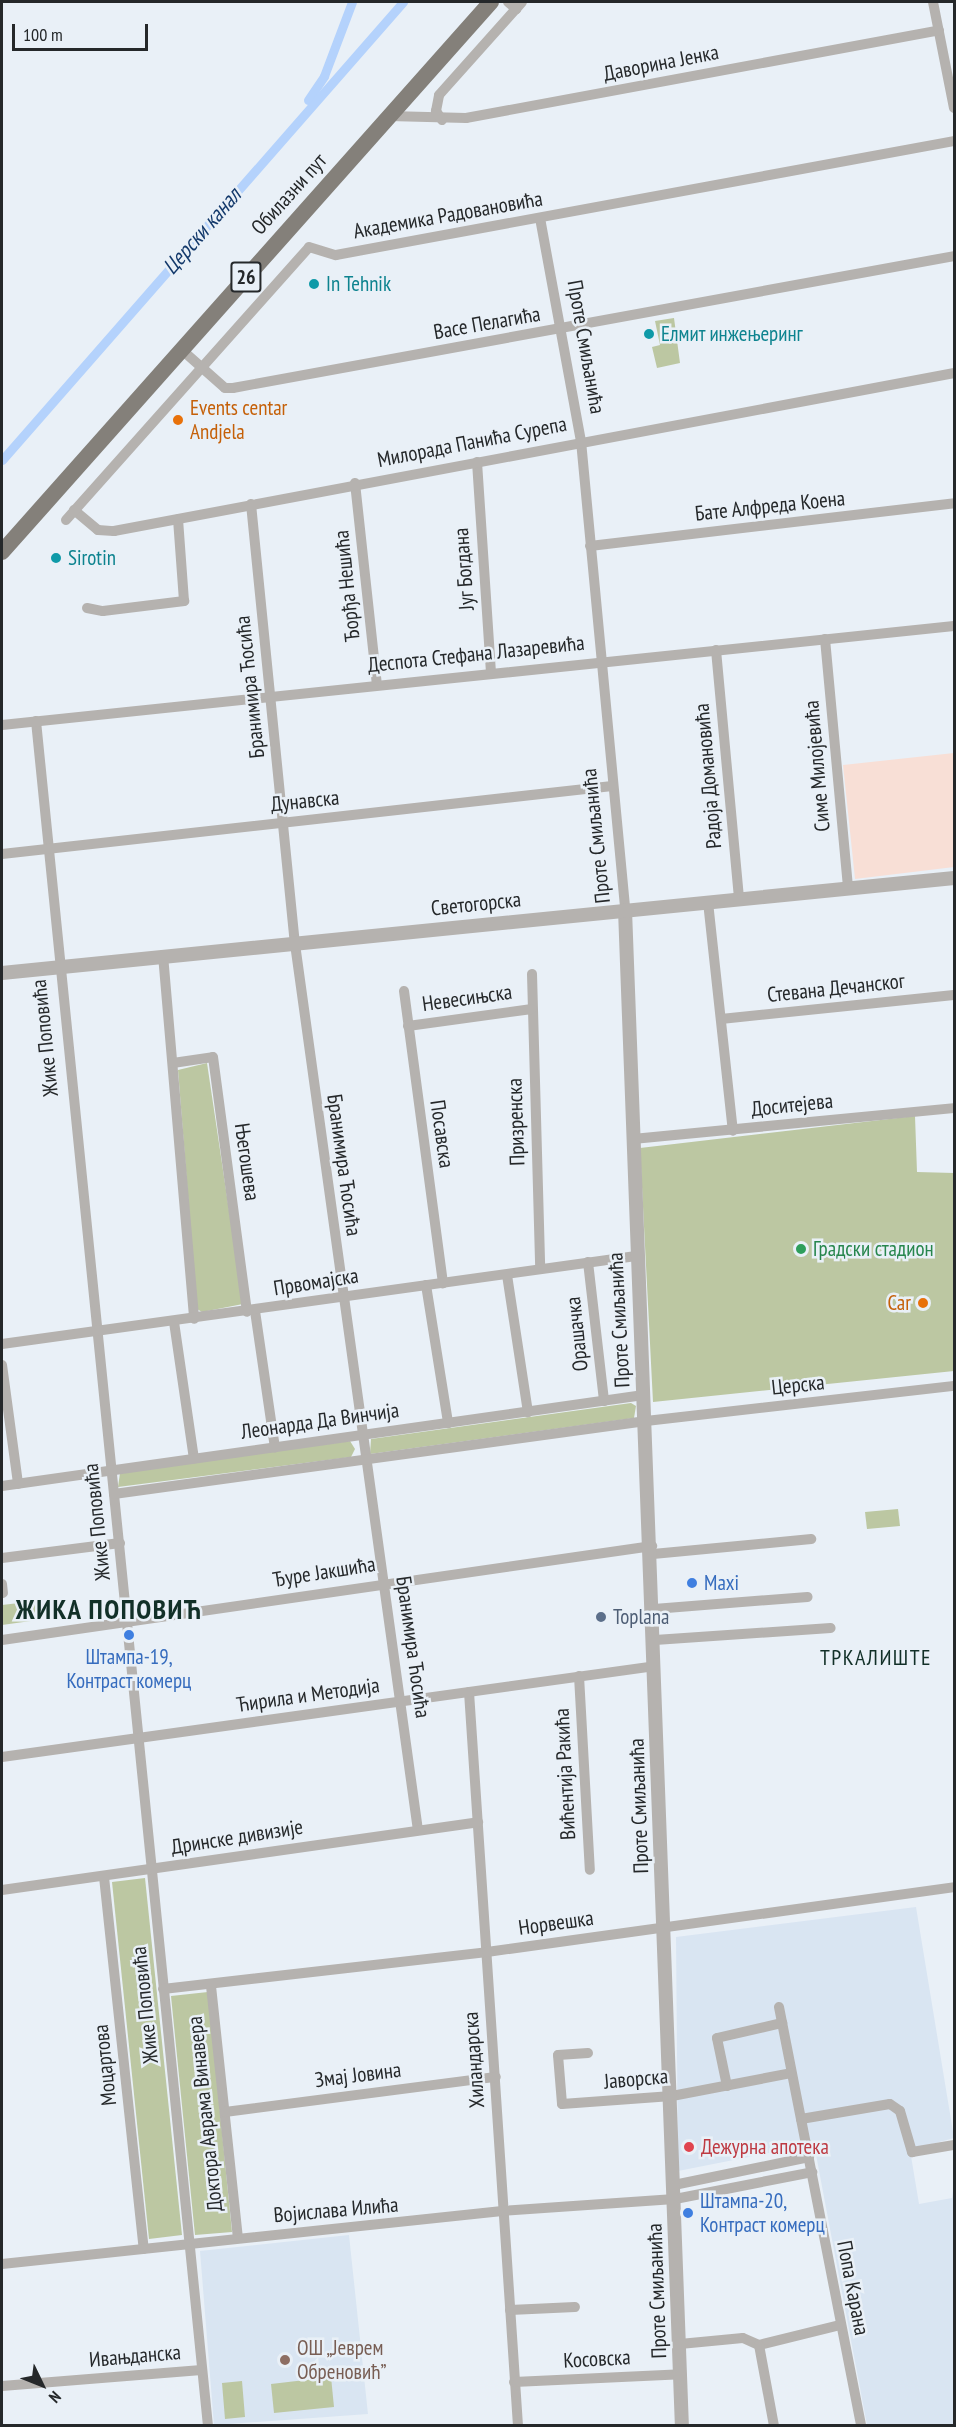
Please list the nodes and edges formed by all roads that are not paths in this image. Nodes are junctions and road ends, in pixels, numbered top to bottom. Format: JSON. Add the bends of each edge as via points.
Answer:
{"nodes":[{"id":1,"x":491,"y":2,"type":"edge"},
{"id":2,"x":933,"y":2,"type":"edge"},
{"id":3,"x":515,"y":4,"type":"edge"},
{"id":4,"x":939,"y":30,"type":"junction"},
{"id":5,"x":954,"y":108,"type":"edge"},
{"id":6,"x":389,"y":116,"type":"junction"},
{"id":7,"x":437,"y":118,"type":"junction"},
{"id":8,"x":954,"y":141,"type":"edge"},
{"id":9,"x":540,"y":218,"type":"junction"},
{"id":10,"x":954,"y":256,"type":"edge"},
{"id":11,"x":562,"y":329,"type":"junction"},
{"id":12,"x":182,"y":350,"type":"junction"},
{"id":13,"x":203,"y":366,"type":"junction"},
{"id":14,"x":954,"y":373,"type":"edge"},
{"id":15,"x":581,"y":441,"type":"junction"},
{"id":16,"x":477,"y":462,"type":"junction"},
{"id":17,"x":356,"y":483,"type":"junction"},
{"id":18,"x":954,"y":503,"type":"edge"},
{"id":19,"x":251,"y":504,"type":"junction"},
{"id":20,"x":74,"y":510,"type":"junction"},
{"id":21,"x":178,"y":519,"type":"junction"},
{"id":22,"x":66,"y":520,"type":"dead end"},
{"id":23,"x":590,"y":546,"type":"junction"},
{"id":24,"x":2,"y":552,"type":"edge"},
{"id":25,"x":87,"y":608,"type":"dead end"},
{"id":26,"x":954,"y":626,"type":"edge"},
{"id":27,"x":825,"y":639,"type":"junction"},
{"id":28,"x":716,"y":650,"type":"junction"},
{"id":29,"x":600,"y":661,"type":"junction"},
{"id":30,"x":491,"y":673,"type":"junction"},
{"id":31,"x":377,"y":684,"type":"junction"},
{"id":32,"x":270,"y":694,"type":"junction"},
{"id":33,"x":36,"y":721,"type":"junction"},
{"id":34,"x":2,"y":725,"type":"edge"},
{"id":35,"x":612,"y":786,"type":"junction"},
{"id":36,"x":283,"y":823,"type":"junction"},
{"id":37,"x":48,"y":850,"type":"junction"},
{"id":38,"x":2,"y":854,"type":"edge"},
{"id":39,"x":954,"y":878,"type":"edge"},
{"id":40,"x":848,"y":889,"type":"junction"},
{"id":41,"x":739,"y":899,"type":"junction"},
{"id":42,"x":708,"y":902,"type":"junction"},
{"id":43,"x":625,"y":910,"type":"junction"},
{"id":44,"x":295,"y":944,"type":"junction"},
{"id":45,"x":163,"y":956,"type":"junction"},
{"id":46,"x":58,"y":966,"type":"junction"},
{"id":47,"x":2,"y":973,"type":"edge"},
{"id":48,"x":532,"y":974,"type":"dead end"},
{"id":49,"x":404,"y":991,"type":"dead end"},
{"id":50,"x":954,"y":995,"type":"edge"},
{"id":51,"x":532,"y":1009,"type":"junction"},
{"id":52,"x":721,"y":1019,"type":"junction"},
{"id":53,"x":408,"y":1026,"type":"junction"},
{"id":54,"x":173,"y":1063,"type":"junction"},
{"id":55,"x":954,"y":1108,"type":"edge"},
{"id":56,"x":733,"y":1131,"type":"junction"},
{"id":57,"x":633,"y":1140,"type":"junction"},
{"id":58,"x":636,"y":1257,"type":"junction"},
{"id":59,"x":588,"y":1262,"type":"junction"},
{"id":60,"x":540,"y":1269,"type":"junction"},
{"id":61,"x":507,"y":1275,"type":"junction"},
{"id":62,"x":443,"y":1283,"type":"junction"},
{"id":63,"x":426,"y":1285,"type":"junction"},
{"id":64,"x":342,"y":1297,"type":"junction"},
{"id":65,"x":251,"y":1311,"type":"junction"},
{"id":66,"x":195,"y":1318,"type":"junction"},
{"id":67,"x":174,"y":1322,"type":"junction"},
{"id":68,"x":94,"y":1331,"type":"junction"},
{"id":69,"x":2,"y":1344,"type":"edge"},
{"id":70,"x":2,"y":1365,"type":"edge"},
{"id":71,"x":954,"y":1386,"type":"edge"},
{"id":72,"x":644,"y":1395,"type":"junction"},
{"id":73,"x":604,"y":1401,"type":"junction"},
{"id":74,"x":528,"y":1412,"type":"junction"},
{"id":75,"x":646,"y":1421,"type":"junction"},
{"id":76,"x":448,"y":1423,"type":"junction"},
{"id":77,"x":363,"y":1435,"type":"junction"},
{"id":78,"x":275,"y":1448,"type":"junction"},
{"id":79,"x":195,"y":1459,"type":"junction"},
{"id":80,"x":366,"y":1459,"type":"junction"},
{"id":81,"x":111,"y":1470,"type":"junction"},
{"id":82,"x":18,"y":1484,"type":"junction"},
{"id":83,"x":2,"y":1486,"type":"edge"},
{"id":84,"x":114,"y":1494,"type":"junction"},
{"id":85,"x":811,"y":1539,"type":"dead end"},
{"id":86,"x":120,"y":1543,"type":"junction"},
{"id":87,"x":653,"y":1550,"type":"junction"},
{"id":88,"x":2,"y":1558,"type":"edge"},
{"id":89,"x":385,"y":1582,"type":"junction"},
{"id":90,"x":808,"y":1597,"type":"dead end"},
{"id":91,"x":654,"y":1609,"type":"junction"},
{"id":92,"x":127,"y":1620,"type":"junction"},
{"id":93,"x":831,"y":1628,"type":"dead end"},
{"id":94,"x":2,"y":1640,"type":"edge"},
{"id":95,"x":655,"y":1640,"type":"junction"},
{"id":96,"x":655,"y":1666,"type":"junction"},
{"id":97,"x":579,"y":1676,"type":"junction"},
{"id":98,"x":469,"y":1692,"type":"junction"},
{"id":99,"x":400,"y":1701,"type":"junction"},
{"id":100,"x":136,"y":1738,"type":"junction"},
{"id":101,"x":2,"y":1757,"type":"edge"},
{"id":102,"x":478,"y":1822,"type":"junction"},
{"id":103,"x":418,"y":1830,"type":"junction"},
{"id":104,"x":150,"y":1870,"type":"junction"},
{"id":105,"x":590,"y":1870,"type":"dead end"},
{"id":106,"x":104,"y":1877,"type":"junction"},
{"id":107,"x":954,"y":1887,"type":"edge"},
{"id":108,"x":2,"y":1890,"type":"edge"},
{"id":109,"x":666,"y":1928,"type":"junction"},
{"id":110,"x":487,"y":1952,"type":"junction"},
{"id":111,"x":211,"y":1986,"type":"junction"},
{"id":112,"x":163,"y":1989,"type":"junction"},
{"id":113,"x":779,"y":2007,"type":"dead end"},
{"id":114,"x":782,"y":2023,"type":"junction"},
{"id":115,"x":588,"y":2053,"type":"dead end"},
{"id":116,"x":791,"y":2073,"type":"junction"},
{"id":117,"x":496,"y":2077,"type":"junction"},
{"id":118,"x":727,"y":2086,"type":"junction"},
{"id":119,"x":672,"y":2096,"type":"junction"},
{"id":120,"x":225,"y":2112,"type":"junction"},
{"id":121,"x":801,"y":2119,"type":"junction"},
{"id":122,"x":954,"y":2145,"type":"edge"},
{"id":123,"x":809,"y":2157,"type":"junction"},
{"id":124,"x":812,"y":2172,"type":"junction"},
{"id":125,"x":674,"y":2192,"type":"junction"},
{"id":126,"x":502,"y":2211,"type":"junction"},
{"id":127,"x":238,"y":2237,"type":"junction"},
{"id":128,"x":189,"y":2244,"type":"junction"},
{"id":129,"x":144,"y":2249,"type":"junction"},
{"id":130,"x":2,"y":2264,"type":"edge"},
{"id":131,"x":575,"y":2307,"type":"dead end"},
{"id":132,"x":510,"y":2310,"type":"junction"},
{"id":133,"x":840,"y":2325,"type":"junction"},
{"id":134,"x":680,"y":2344,"type":"junction"},
{"id":135,"x":759,"y":2344,"type":"junction"},
{"id":136,"x":201,"y":2370,"type":"junction"},
{"id":137,"x":681,"y":2374,"type":"junction"},
{"id":138,"x":514,"y":2382,"type":"junction"},
{"id":139,"x":2,"y":2386,"type":"edge"},
{"id":140,"x":208,"y":2426,"type":"edge"},
{"id":141,"x":518,"y":2426,"type":"edge"},
{"id":142,"x":682,"y":2426,"type":"edge"},
{"id":143,"x":774,"y":2426,"type":"edge"},
{"id":144,"x":861,"y":2426,"type":"edge"}],
"edges":[{"from":1,"to":6,"type":"main road","name":"Обилазни пут","number":"26"},
{"from":2,"to":4,"type":"street"},
{"from":3,"to":7,"type":"street","via":[[439,94]]},
{"from":4,"to":5,"type":"street"},
{"from":4,"to":7,"type":"street","name":"Даворина Јенка"},
{"from":6,"to":7,"type":"street","name":"Даворина Јенка"},
{"from":6,"to":12,"type":"main road","name":"Обилазни пут","number":"26"},
{"from":8,"to":9,"type":"street","name":"Академика Радовановића"},
{"from":9,"to":11,"type":"street","name":"Проте Смиљанића"},
{"from":9,"to":13,"type":"street","name":"Академика Радовановића","via":[[336,255],[309,247]]},
{"from":10,"to":11,"type":"street","name":"Васе Пелагића"},
{"from":11,"to":13,"type":"street","name":"Васе Пелагића","via":[[233,388],[225,388]]},
{"from":11,"to":15,"type":"street","name":"Проте Смиљанића"},
{"from":12,"to":13,"type":"street","name":"Васе Пелагића"},
{"from":12,"to":24,"type":"main road","name":"Обилазни пут","number":"26"},
{"from":13,"to":20,"type":"street","name":"Академика Радовановића"},
{"from":14,"to":15,"type":"street","name":"Милорада Панића Сурепа"},
{"from":15,"to":16,"type":"street","name":"Милорада Панића Сурепа"},
{"from":15,"to":23,"type":"street","name":"Проте Смиљанића"},
{"from":16,"to":17,"type":"street","name":"Милорада Панића Сурепа"},
{"from":16,"to":30,"type":"street","name":"Југ Богдана"},
{"from":17,"to":19,"type":"street","name":"Милорада Панића Сурепа"},
{"from":17,"to":31,"type":"street","name":"Ђорђа Нешића"},
{"from":18,"to":23,"type":"street","name":"Бате Алфреда Коена"},
{"from":19,"to":21,"type":"street","name":"Милорада Панића Сурепа"},
{"from":19,"to":32,"type":"street","name":"Бранимира Ћосића"},
{"from":20,"to":21,"type":"street","name":"Милорада Панића Сурепа","via":[[98,530]]},
{"from":20,"to":22,"type":"street","name":"Академика Радовановића"},
{"from":21,"to":25,"type":"street","via":[[184,601],[103,611]]},
{"from":23,"to":29,"type":"street","name":"Проте Смиљанића"},
{"from":26,"to":27,"type":"street","name":"Деспота Стефана Лазаревића"},
{"from":27,"to":28,"type":"street","name":"Деспота Стефана Лазаревића"},
{"from":27,"to":40,"type":"street","name":"Симе Милојевића"},
{"from":28,"to":29,"type":"street","name":"Деспота Стефана Лазаревића"},
{"from":28,"to":41,"type":"street","name":"Радоја Домановића"},
{"from":29,"to":30,"type":"street","name":"Деспота Стефана Лазаревића"},
{"from":29,"to":35,"type":"street","name":"Проте Смиљанића"},
{"from":30,"to":31,"type":"street","name":"Деспота Стефана Лазаревића"},
{"from":31,"to":32,"type":"street","name":"Деспота Стефана Лазаревића"},
{"from":32,"to":33,"type":"street","name":"Деспота Стефана Лазаревића"},
{"from":32,"to":36,"type":"street","name":"Бранимира Ћосића"},
{"from":33,"to":34,"type":"street","name":"Деспота Стефана Лазаревића"},
{"from":33,"to":37,"type":"street","name":"Жике Поповића"},
{"from":35,"to":36,"type":"street","name":"Дунавска"},
{"from":35,"to":43,"type":"street","name":"Проте Смиљанића"},
{"from":36,"to":37,"type":"street","name":"Дунавска"},
{"from":36,"to":44,"type":"street","name":"Бранимира Ћосића"},
{"from":37,"to":38,"type":"street","name":"Дунавска"},
{"from":37,"to":46,"type":"street","name":"Жике Поповића"},
{"from":39,"to":40,"type":"street","name":"Светогорска"},
{"from":40,"to":41,"type":"street","name":"Светогорска"},
{"from":41,"to":42,"type":"street","name":"Светогорска"},
{"from":42,"to":43,"type":"street","name":"Светогорска"},
{"from":42,"to":52,"type":"street"},
{"from":43,"to":44,"type":"street","name":"Светогорска"},
{"from":43,"to":57,"type":"street","name":"Проте Смиљанића"},
{"from":44,"to":45,"type":"street","name":"Светогорска"},
{"from":44,"to":64,"type":"street","name":"Бранимира Ћосића"},
{"from":45,"to":46,"type":"street","name":"Светогорска"},
{"from":45,"to":54,"type":"street"},
{"from":46,"to":47,"type":"street","name":"Светогорска"},
{"from":46,"to":68,"type":"street","name":"Жике Поповића"},
{"from":48,"to":51,"type":"street","name":"Призренска"},
{"from":49,"to":53,"type":"street","name":"Посавска"},
{"from":50,"to":52,"type":"street","name":"Стевана Дечанског"},
{"from":51,"to":53,"type":"street","name":"Невесињска"},
{"from":51,"to":60,"type":"street","name":"Призренска"},
{"from":52,"to":56,"type":"street"},
{"from":53,"to":62,"type":"street","name":"Посавска"},
{"from":54,"to":65,"type":"street","name":"Његошева","via":[[213,1058]]},
{"from":54,"to":66,"type":"street"},
{"from":55,"to":56,"type":"street","name":"Доситејева"},
{"from":56,"to":57,"type":"street","name":"Доситејева"},
{"from":57,"to":58,"type":"street","name":"Проте Смиљанића"},
{"from":58,"to":59,"type":"street","name":"Првомајска"},
{"from":58,"to":72,"type":"street","name":"Проте Смиљанића"},
{"from":59,"to":60,"type":"street","name":"Првомајска"},
{"from":59,"to":73,"type":"street","name":"Орашачка"},
{"from":60,"to":61,"type":"street","name":"Првомајска"},
{"from":61,"to":62,"type":"street","name":"Првомајска"},
{"from":61,"to":74,"type":"street"},
{"from":62,"to":63,"type":"street","name":"Првомајска"},
{"from":63,"to":64,"type":"street","name":"Првомајска"},
{"from":63,"to":76,"type":"street"},
{"from":64,"to":65,"type":"street","name":"Првомајска"},
{"from":64,"to":77,"type":"street","name":"Бранимира Ћосића"},
{"from":65,"to":66,"type":"street","name":"Првомајска"},
{"from":65,"to":78,"type":"street"},
{"from":66,"to":67,"type":"street","name":"Првомајска"},
{"from":67,"to":68,"type":"street","name":"Првомајска"},
{"from":67,"to":79,"type":"street"},
{"from":68,"to":69,"type":"street","name":"Првомајска"},
{"from":68,"to":81,"type":"street","name":"Жике Поповића"},
{"from":70,"to":82,"type":"street"},
{"from":71,"to":75,"type":"street","name":"Церска"},
{"from":72,"to":73,"type":"street","name":"Леонарда Да Винчија"},
{"from":72,"to":75,"type":"street","name":"Проте Смиљанића"},
{"from":73,"to":74,"type":"street","name":"Леонарда Да Винчија"},
{"from":74,"to":76,"type":"street","name":"Леонарда Да Винчија"},
{"from":75,"to":80,"type":"street","name":"Леонарда Да Винчија"},
{"from":75,"to":87,"type":"street","name":"Проте Смиљанића"},
{"from":76,"to":77,"type":"street","name":"Леонарда Да Винчија"},
{"from":77,"to":78,"type":"street","name":"Леонарда Да Винчија"},
{"from":77,"to":80,"type":"street","name":"Бранимира Ћосића"},
{"from":78,"to":79,"type":"street","name":"Леонарда Да Винчија"},
{"from":79,"to":81,"type":"street","name":"Леонарда Да Винчија"},
{"from":80,"to":84,"type":"street","name":"Леонарда Да Винчија"},
{"from":80,"to":89,"type":"street","name":"Бранимира Ћосића"},
{"from":81,"to":82,"type":"street","name":"Леонарда Да Винчија"},
{"from":81,"to":84,"type":"street","name":"Жике Поповића"},
{"from":82,"to":83,"type":"street","name":"Леонарда Да Винчија"},
{"from":84,"to":86,"type":"street","name":"Жике Поповића"},
{"from":85,"to":87,"type":"street","name":"Ђуре Јакшића"},
{"from":86,"to":88,"type":"street"},
{"from":86,"to":92,"type":"street","name":"Жике Поповића"},
{"from":87,"to":89,"type":"street","name":"Ђуре Јакшића"},
{"from":87,"to":91,"type":"street","name":"Проте Смиљанића"},
{"from":89,"to":92,"type":"street","name":"Ђуре Јакшића"},
{"from":89,"to":99,"type":"street","name":"Бранимира Ћосића"},
{"from":90,"to":91,"type":"street"},
{"from":91,"to":95,"type":"street","name":"Проте Смиљанића"},
{"from":92,"to":94,"type":"street","name":"Ђуре Јакшића"},
{"from":92,"to":100,"type":"street","name":"Жике Поповића"},
{"from":93,"to":95,"type":"street"},
{"from":95,"to":96,"type":"street","name":"Проте Смиљанића"},
{"from":96,"to":97,"type":"street","name":"Ћирила и Методија"},
{"from":96,"to":109,"type":"street","name":"Проте Смиљанића"},
{"from":97,"to":98,"type":"street","name":"Ћирила и Методија"},
{"from":97,"to":105,"type":"street","name":"Вићентија Ракића"},
{"from":98,"to":99,"type":"street","name":"Ћирила и Методија"},
{"from":98,"to":102,"type":"street","name":"Хиландарска"},
{"from":99,"to":100,"type":"street","name":"Ћирила и Методија"},
{"from":99,"to":103,"type":"street","name":"Бранимира Ћосића"},
{"from":100,"to":101,"type":"street","name":"Ћирила и Методија"},
{"from":100,"to":104,"type":"street","name":"Жике Поповића"},
{"from":102,"to":103,"type":"street","name":"Дринске дивизије"},
{"from":102,"to":110,"type":"street","name":"Хиландарска"},
{"from":103,"to":104,"type":"street","name":"Дринске дивизије"},
{"from":104,"to":106,"type":"street","name":"Дринске дивизије"},
{"from":104,"to":112,"type":"street","name":"Жике Поповића"},
{"from":106,"to":108,"type":"street","name":"Дринске дивизије"},
{"from":106,"to":129,"type":"street","name":"Моцартова"},
{"from":107,"to":109,"type":"street","name":"Норвешка"},
{"from":109,"to":110,"type":"street","name":"Норвешка"},
{"from":109,"to":119,"type":"street","name":"Проте Смиљанића"},
{"from":110,"to":111,"type":"street","name":"Норвешка"},
{"from":110,"to":117,"type":"street","name":"Хиландарска"},
{"from":111,"to":112,"type":"street","name":"Норвешка"},
{"from":111,"to":120,"type":"street","name":"Доктора Аврама Винавера"},
{"from":112,"to":128,"type":"street","name":"Жике Поповића"},
{"from":113,"to":114,"type":"street","name":"Попа Карана"},
{"from":114,"to":116,"type":"street","name":"Попа Карана"},
{"from":114,"to":118,"type":"street","via":[[717,2038]]},
{"from":115,"to":119,"type":"street","name":"Јаворска","via":[[558,2055],[562,2104]]},
{"from":116,"to":118,"type":"street","name":"Јаворска"},
{"from":116,"to":121,"type":"street","name":"Попа Карана"},
{"from":117,"to":120,"type":"street","name":"Змај Јовина"},
{"from":117,"to":126,"type":"street","name":"Хиландарска"},
{"from":118,"to":119,"type":"street","name":"Јаворска"},
{"from":119,"to":125,"type":"street","name":"Проте Смиљанића"},
{"from":120,"to":127,"type":"street","name":"Доктора Аврама Винавера"},
{"from":121,"to":122,"type":"street","via":[[890,2104],[900,2111],[908,2147],[918,2153]]},
{"from":121,"to":123,"type":"street","name":"Попа Карана"},
{"from":123,"to":124,"type":"street","name":"Попа Карана"},
{"from":123,"to":125,"type":"street"},
{"from":124,"to":125,"type":"street"},
{"from":124,"to":133,"type":"street","name":"Попа Карана"},
{"from":125,"to":126,"type":"street","name":"Војислава Илића"},
{"from":125,"to":134,"type":"street","name":"Проте Смиљанића"},
{"from":126,"to":127,"type":"street","name":"Војислава Илића"},
{"from":126,"to":132,"type":"street","name":"Хиландарска"},
{"from":127,"to":128,"type":"street","name":"Војислава Илића"},
{"from":128,"to":129,"type":"street","name":"Војислава Илића"},
{"from":128,"to":136,"type":"street","name":"Жике Поповића"},
{"from":129,"to":130,"type":"street","name":"Војислава Илића"},
{"from":131,"to":132,"type":"street"},
{"from":132,"to":138,"type":"street","name":"Хиландарска"},
{"from":133,"to":135,"type":"street"},
{"from":133,"to":144,"type":"street","name":"Попа Карана"},
{"from":134,"to":135,"type":"street","via":[[743,2338]]},
{"from":134,"to":137,"type":"street","name":"Проте Смиљанића"},
{"from":135,"to":143,"type":"street"},
{"from":136,"to":139,"type":"street","name":"Ивањданска"},
{"from":136,"to":140,"type":"street","name":"Жике Поповића"},
{"from":137,"to":138,"type":"street","name":"Косовска"},
{"from":137,"to":142,"type":"street","name":"Проте Смиљанића"},
{"from":138,"to":141,"type":"street","name":"Хиландарска"}]}
